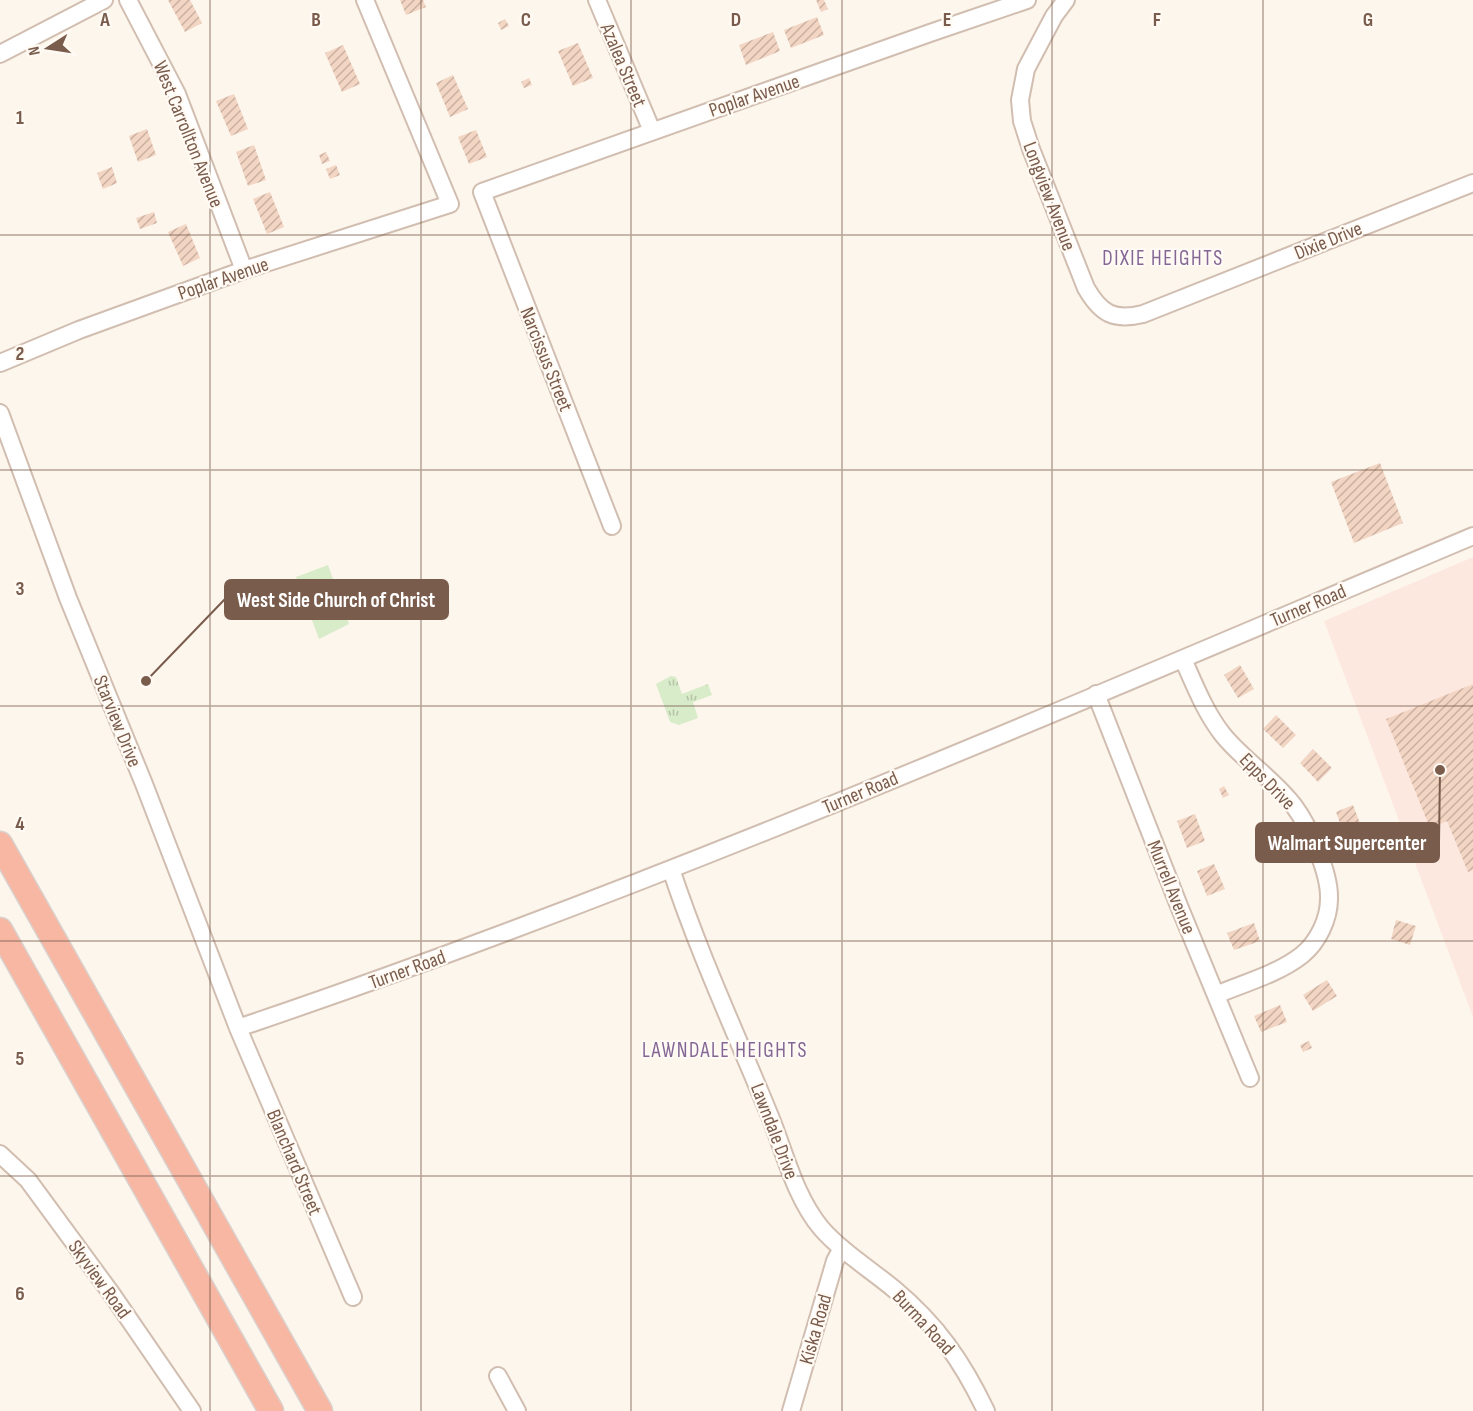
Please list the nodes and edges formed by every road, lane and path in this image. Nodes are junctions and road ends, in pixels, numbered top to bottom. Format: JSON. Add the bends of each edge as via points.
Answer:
{"nodes":[{"id":1,"x":104,"y":0,"type":"edge"},
{"id":2,"x":128,"y":0,"type":"edge"},
{"id":3,"x":364,"y":0,"type":"edge"},
{"id":4,"x":597,"y":0,"type":"edge"},
{"id":5,"x":1027,"y":0,"type":"edge"},
{"id":6,"x":1066,"y":0,"type":"edge"},
{"id":7,"x":0,"y":54,"type":"edge"},
{"id":8,"x":652,"y":131,"type":"junction"},
{"id":9,"x":1473,"y":183,"type":"edge"},
{"id":10,"x":482,"y":192,"type":"joint"},
{"id":11,"x":244,"y":270,"type":"junction"},
{"id":12,"x":1183,"y":298,"type":"joint"},
{"id":13,"x":0,"y":363,"type":"edge"},
{"id":14,"x":0,"y":413,"type":"edge"},
{"id":15,"x":612,"y":526,"type":"dead end"},
{"id":16,"x":1473,"y":536,"type":"edge"},
{"id":17,"x":1183,"y":659,"type":"junction"},
{"id":18,"x":1096,"y":694,"type":"junction"},
{"id":19,"x":0,"y":844,"type":"edge"},
{"id":20,"x":671,"y":869,"type":"junction"},
{"id":21,"x":0,"y":930,"type":"edge"},
{"id":22,"x":1216,"y":995,"type":"junction"},
{"id":23,"x":238,"y":1028,"type":"junction"},
{"id":24,"x":1250,"y":1078,"type":"dead end"},
{"id":25,"x":0,"y":1154,"type":"edge"},
{"id":26,"x":842,"y":1248,"type":"junction"},
{"id":27,"x":352,"y":1297,"type":"dead end"},
{"id":28,"x":498,"y":1376,"type":"dead end"},
{"id":29,"x":192,"y":1411,"type":"edge"},
{"id":30,"x":271,"y":1411,"type":"edge"},
{"id":31,"x":320,"y":1411,"type":"edge"},
{"id":32,"x":517,"y":1411,"type":"edge"},
{"id":33,"x":791,"y":1411,"type":"edge"},
{"id":34,"x":986,"y":1411,"type":"edge"}],
"edges":[{"from":1,"to":7,"type":"street"},
{"from":2,"to":11,"type":"street","name":"West Carrollton Avenue","via":[[177,94]]},
{"from":3,"to":11,"type":"street","name":"Poplar Avenue","via":[[450,204]]},
{"from":4,"to":8,"type":"street","name":"Azalea Street"},
{"from":5,"to":8,"type":"street","name":"Poplar Avenue"},
{"from":6,"to":12,"type":"street","name":"Longview Avenue","via":[[1026,69],[1020,100],[1031,148],[1069,245],[1092,300],[1109,314],[1130,317]]},
{"from":8,"to":10,"type":"street","name":"Poplar Avenue"},
{"from":9,"to":12,"type":"street","name":"Dixie Drive"},
{"from":10,"to":15,"type":"street","name":"Narcissus Street"},
{"from":11,"to":13,"type":"street","name":"Poplar Avenue"},
{"from":14,"to":23,"type":"street","name":"Starview Drive","via":[[68,598]]},
{"from":16,"to":17,"type":"street","name":"Turner Road"},
{"from":17,"to":18,"type":"street","name":"Turner Road"},
{"from":17,"to":22,"type":"street","name":"Epps Drive","via":[[1210,717],[1225,738],[1303,819],[1327,882],[1329,899],[1322,929],[1304,953],[1288,965]]},
{"from":18,"to":20,"type":"street","name":"Turner Road"},
{"from":18,"to":22,"type":"street","name":"Murrell Avenue"},
{"from":19,"to":31,"type":"highway"},
{"from":20,"to":23,"type":"street","name":"Turner Road","via":[[439,958]]},
{"from":20,"to":26,"type":"street","name":"Lawndale Drive","via":[[798,1190],[821,1228]]},
{"from":21,"to":30,"type":"highway"},
{"from":22,"to":24,"type":"street","name":"Murrell Avenue"},
{"from":23,"to":27,"type":"street","name":"Blanchard Street"},
{"from":25,"to":29,"type":"street","name":"Skyview Road","via":[[28,1180]]},
{"from":26,"to":33,"type":"street","name":"Kiska Road"},
{"from":26,"to":34,"type":"street","name":"Burma Road","via":[[932,1325],[968,1373]]},
{"from":28,"to":32,"type":"street"}]}
